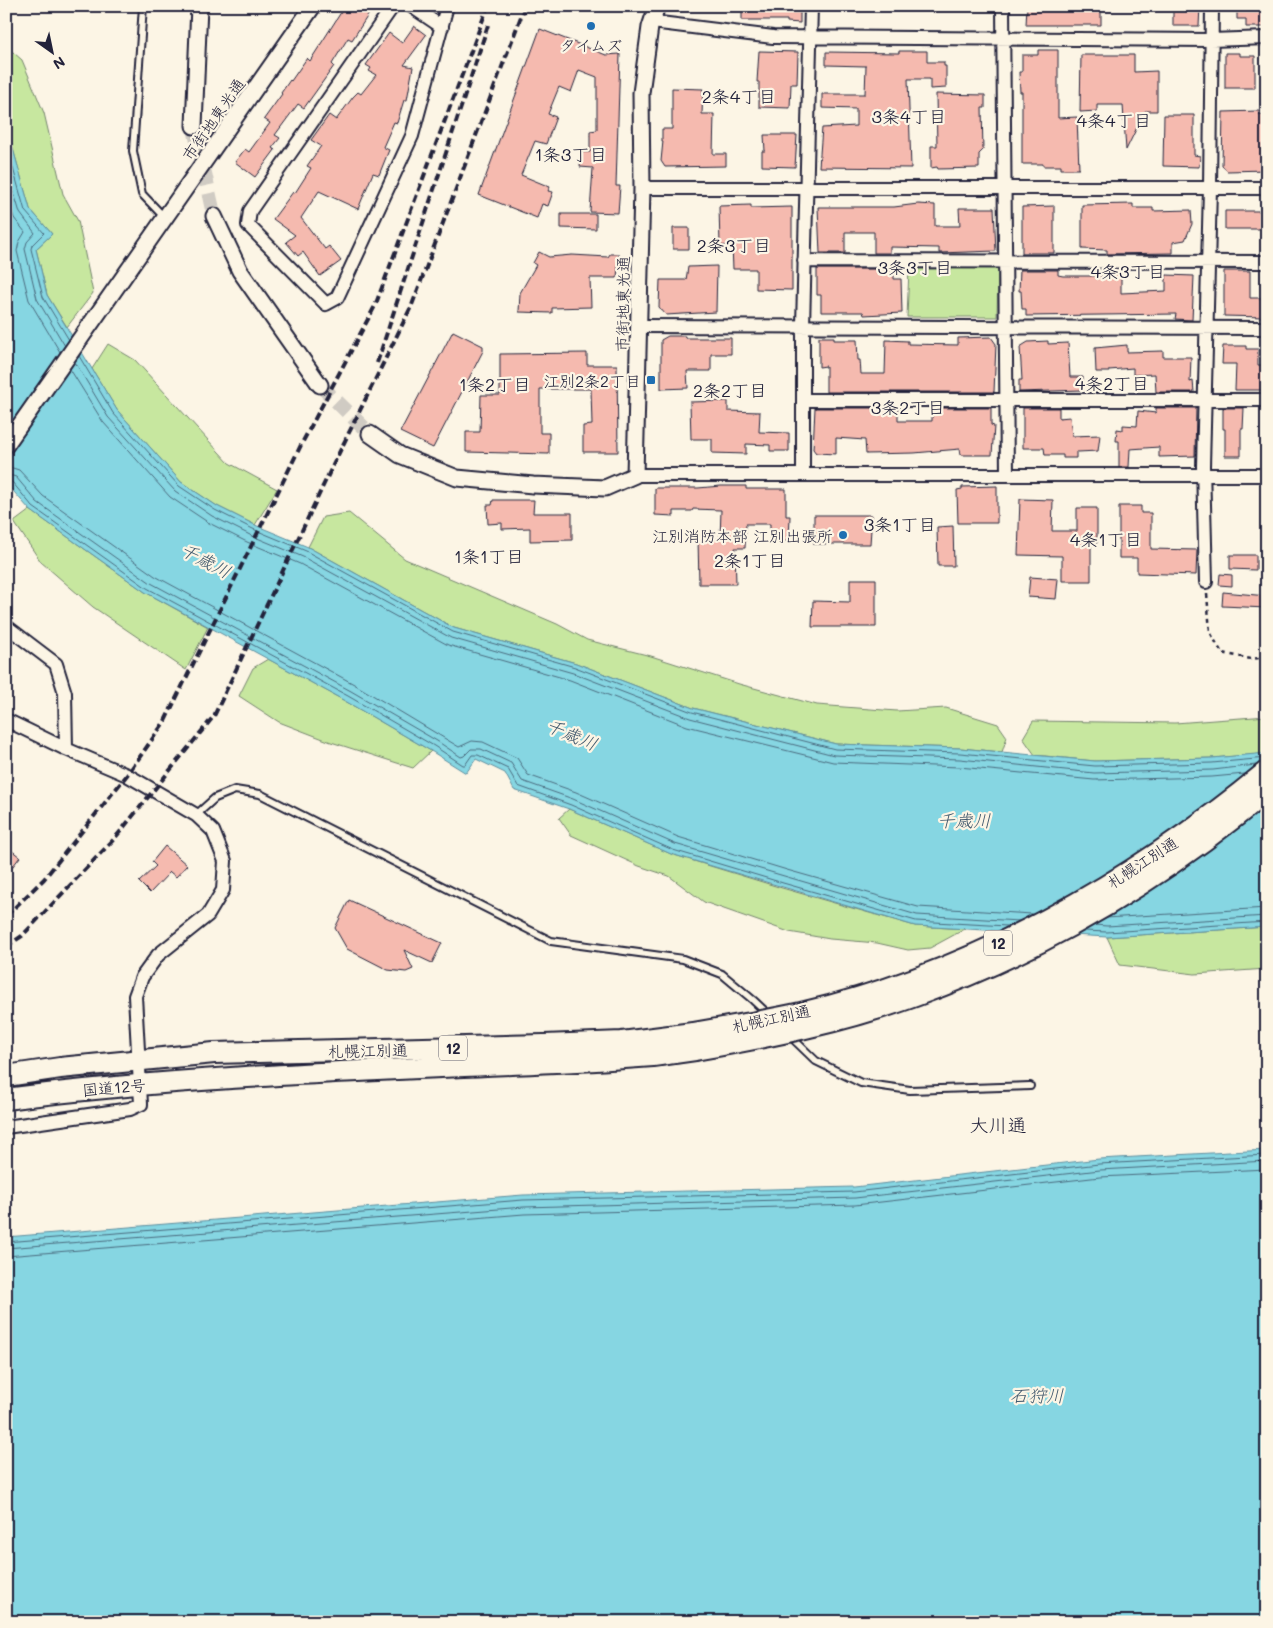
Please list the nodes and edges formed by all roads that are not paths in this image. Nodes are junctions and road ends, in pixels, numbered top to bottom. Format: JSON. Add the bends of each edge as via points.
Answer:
{"nodes":[{"id":1,"x":143,"y":6,"type":"edge"},
{"id":2,"x":198,"y":6,"type":"edge"},
{"id":3,"x":313,"y":6,"type":"edge"},
{"id":4,"x":393,"y":6,"type":"edge"},
{"id":5,"x":411,"y":6,"type":"edge"},
{"id":6,"x":447,"y":6,"type":"edge"},
{"id":7,"x":657,"y":6,"type":"edge"},
{"id":8,"x":811,"y":6,"type":"edge"},
{"id":9,"x":1004,"y":6,"type":"edge"},
{"id":10,"x":1212,"y":6,"type":"edge"},
{"id":11,"x":652,"y":22,"type":"junction"},
{"id":12,"x":442,"y":27,"type":"junction"},
{"id":13,"x":810,"y":37,"type":"junction"},
{"id":14,"x":1267,"y":38,"type":"edge"},
{"id":15,"x":1003,"y":39,"type":"junction"},
{"id":16,"x":1211,"y":40,"type":"junction"},
{"id":17,"x":194,"y":126,"type":"tunnel mouth"},
{"id":18,"x":642,"y":188,"type":"junction"},
{"id":19,"x":806,"y":188,"type":"junction"},
{"id":20,"x":1004,"y":188,"type":"junction"},
{"id":21,"x":1210,"y":188,"type":"junction"},
{"id":22,"x":1267,"y":188,"type":"edge"},
{"id":23,"x":214,"y":216,"type":"tunnel mouth"},
{"id":24,"x":165,"y":218,"type":"junction"},
{"id":25,"x":804,"y":261,"type":"junction"},
{"id":26,"x":1005,"y":262,"type":"junction"},
{"id":27,"x":1208,"y":262,"type":"junction"},
{"id":28,"x":1267,"y":262,"type":"edge"},
{"id":29,"x":639,"y":326,"type":"junction"},
{"id":30,"x":803,"y":326,"type":"junction"},
{"id":31,"x":1006,"y":327,"type":"junction"},
{"id":32,"x":1206,"y":328,"type":"junction"},
{"id":33,"x":1267,"y":328,"type":"edge"},
{"id":34,"x":320,"y":386,"type":"tunnel mouth"},
{"id":35,"x":803,"y":400,"type":"junction"},
{"id":36,"x":1205,"y":400,"type":"junction"},
{"id":37,"x":1267,"y":400,"type":"edge"},
{"id":38,"x":1007,"y":401,"type":"junction"},
{"id":39,"x":370,"y":434,"type":"tunnel mouth"},
{"id":40,"x":6,"y":445,"type":"edge"},
{"id":41,"x":635,"y":475,"type":"junction"},
{"id":42,"x":802,"y":475,"type":"junction"},
{"id":43,"x":1007,"y":475,"type":"junction"},
{"id":44,"x":1203,"y":475,"type":"junction"},
{"id":45,"x":1267,"y":475,"type":"edge"},
{"id":46,"x":1206,"y":582,"type":"road end"},
{"id":47,"x":6,"y":626,"type":"edge"},
{"id":48,"x":6,"y":720,"type":"edge"},
{"id":49,"x":66,"y":749,"type":"junction"},
{"id":50,"x":1267,"y":771,"type":"edge"},
{"id":51,"x":1267,"y":791,"type":"edge"},
{"id":52,"x":196,"y":815,"type":"junction"},
{"id":53,"x":694,"y":1042,"type":"junction"},
{"id":54,"x":214,"y":1053,"type":"joint"},
{"id":55,"x":140,"y":1059,"type":"junction"},
{"id":56,"x":6,"y":1076,"type":"edge"},
{"id":57,"x":223,"y":1079,"type":"joint"},
{"id":58,"x":139,"y":1085,"type":"junction"},
{"id":59,"x":1030,"y":1086,"type":"dead end"},
{"id":60,"x":6,"y":1099,"type":"edge"},
{"id":61,"x":6,"y":1127,"type":"edge"}],
"edges":[{"from":1,"to":24,"type":"lane","via":[[133,151],[142,194]]},
{"from":2,"to":17,"type":"street","name":"市街地東光通"},
{"from":3,"to":24,"type":"street","name":"市街地東光通"},
{"from":4,"to":12,"type":"street","via":[[250,211],[248,225],[326,304],[337,298],[412,136]]},
{"from":5,"to":12,"type":"street"},
{"from":6,"to":12,"type":"street"},
{"from":7,"to":11,"type":"street","name":"市街地東光通"},
{"from":8,"to":13,"type":"street"},
{"from":9,"to":15,"type":"street"},
{"from":10,"to":16,"type":"street"},
{"from":11,"to":13,"type":"street","via":[[773,37]]},
{"from":11,"to":18,"type":"street","name":"市街地東光通","via":[[640,93]]},
{"from":13,"to":15,"type":"street"},
{"from":13,"to":19,"type":"street"},
{"from":14,"to":16,"type":"street"},
{"from":15,"to":16,"type":"street"},
{"from":15,"to":20,"type":"street"},
{"from":16,"to":21,"type":"street"},
{"from":18,"to":19,"type":"street"},
{"from":18,"to":29,"type":"street","name":"市街地東光通"},
{"from":19,"to":20,"type":"street"},
{"from":19,"to":25,"type":"street"},
{"from":20,"to":21,"type":"street"},
{"from":20,"to":26,"type":"street"},
{"from":21,"to":22,"type":"street"},
{"from":21,"to":27,"type":"street"},
{"from":23,"to":34,"type":"street","via":[[240,271]]},
{"from":24,"to":40,"type":"street","name":"市街地東光通"},
{"from":25,"to":26,"type":"street"},
{"from":25,"to":30,"type":"street"},
{"from":26,"to":27,"type":"street"},
{"from":26,"to":31,"type":"street"},
{"from":27,"to":28,"type":"street"},
{"from":27,"to":32,"type":"street"},
{"from":29,"to":30,"type":"street"},
{"from":29,"to":41,"type":"street","name":"市街地東光通"},
{"from":30,"to":31,"type":"street"},
{"from":30,"to":35,"type":"street"},
{"from":31,"to":32,"type":"street"},
{"from":31,"to":38,"type":"street"},
{"from":32,"to":33,"type":"street"},
{"from":32,"to":36,"type":"street"},
{"from":35,"to":38,"type":"street"},
{"from":35,"to":42,"type":"street"},
{"from":36,"to":37,"type":"street"},
{"from":36,"to":38,"type":"street"},
{"from":36,"to":44,"type":"street"},
{"from":38,"to":43,"type":"street"},
{"from":39,"to":41,"type":"street","via":[[400,455],[457,478],[605,488]]},
{"from":41,"to":42,"type":"street"},
{"from":42,"to":43,"type":"street"},
{"from":43,"to":44,"type":"street"},
{"from":44,"to":45,"type":"street"},
{"from":44,"to":46,"type":"street"},
{"from":47,"to":49,"type":"street","via":[[56,664],[65,693]]},
{"from":48,"to":49,"type":"street"},
{"from":49,"to":52,"type":"street","via":[[128,775]]},
{"from":50,"to":53,"type":"highway","name":"札幌江別通","number":"12","bridge":true,"via":[[1207,820],[1044,922],[908,980]]},
{"from":51,"to":53,"type":"highway","name":"札幌江別通","number":"12","bridge":true,"via":[[1216,833],[1126,893],[1034,945],[969,976],[861,1014],[757,1039]]},
{"from":52,"to":55,"type":"street","via":[[213,831],[225,861],[224,890],[208,915],[158,955],[142,977],[135,996]]},
{"from":52,"to":59,"type":"lane","via":[[215,798],[235,790],[260,794],[551,941],[683,958],[722,974],[816,1061],[861,1083],[910,1090]]},
{"from":53,"to":54,"type":"highway","name":"札幌江別通","number":"12"},
{"from":53,"to":57,"type":"highway","name":"札幌江別通","number":"12","via":[[596,1060]]},
{"from":54,"to":55,"type":"highway","name":"国道12号","number":"12"},
{"from":55,"to":56,"type":"highway","name":"国道12号","number":"12"},
{"from":55,"to":58,"type":"street"},
{"from":57,"to":58,"type":"highway","name":"国道12号","number":"12"},
{"from":58,"to":60,"type":"highway","name":"国道12号","number":"12"},
{"from":58,"to":61,"type":"street","via":[[141,1104],[130,1109]]}]}
